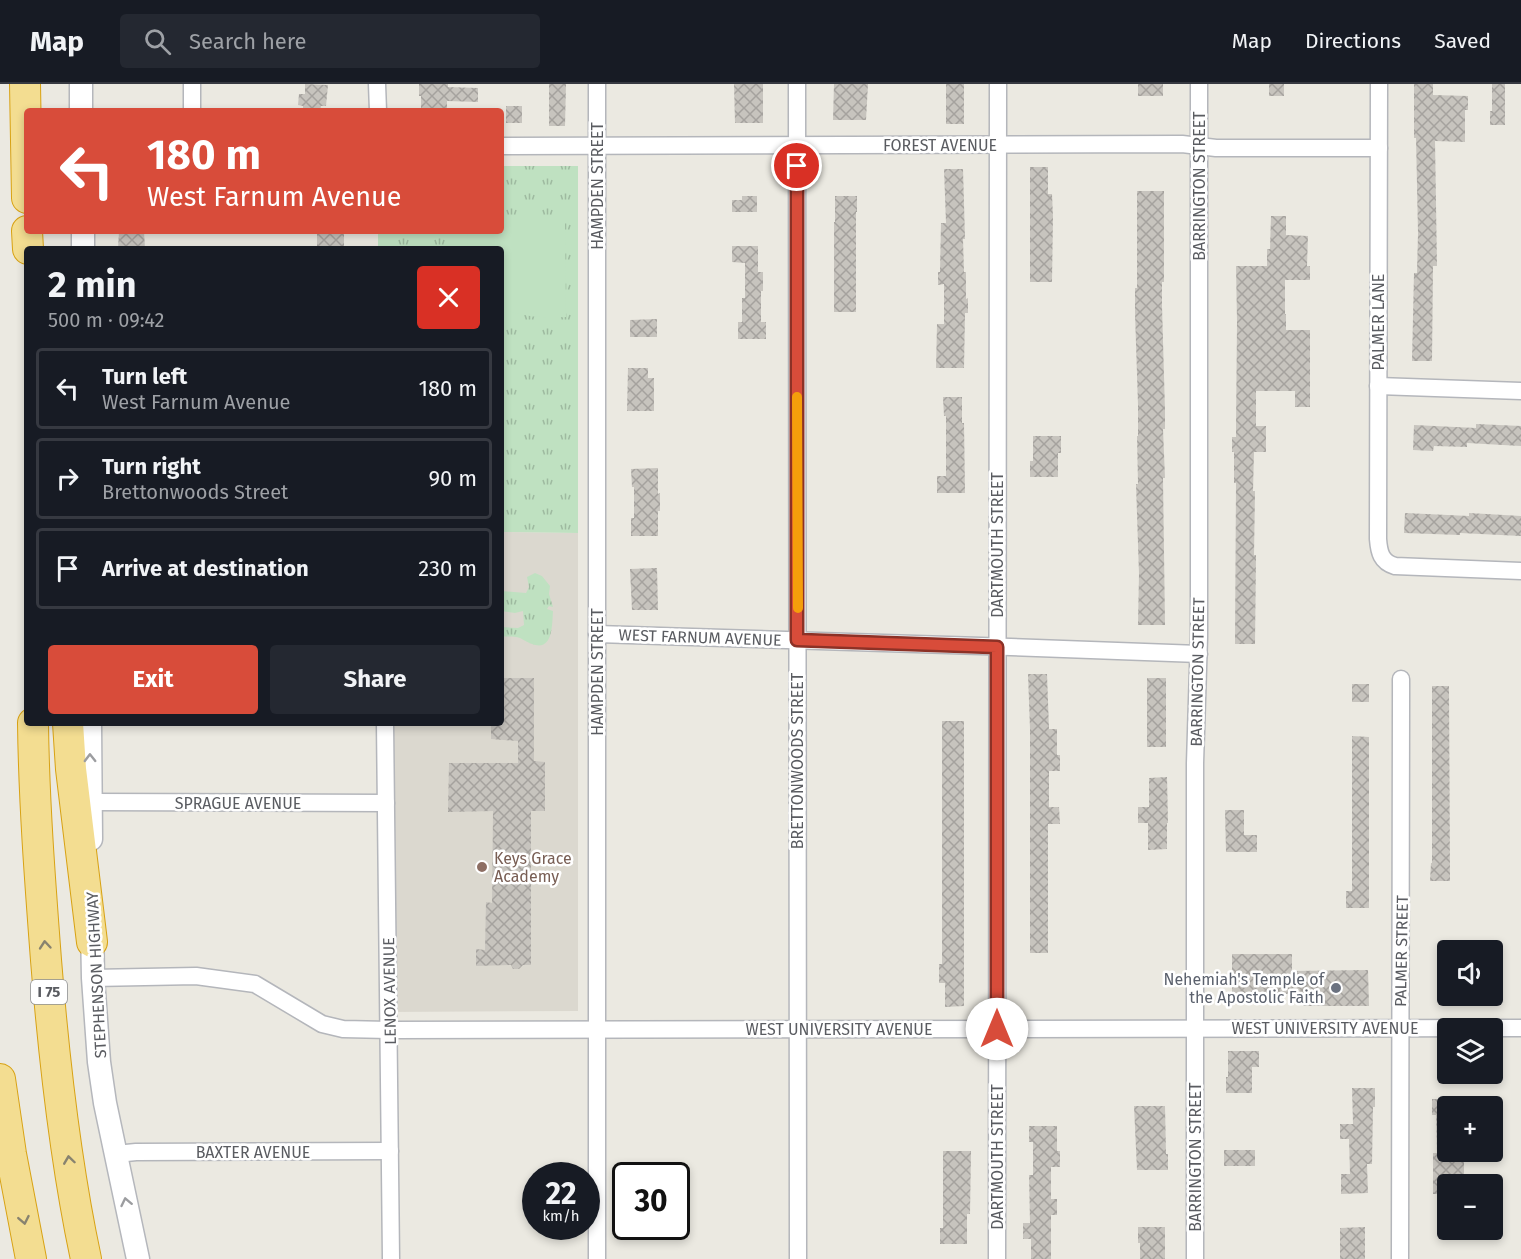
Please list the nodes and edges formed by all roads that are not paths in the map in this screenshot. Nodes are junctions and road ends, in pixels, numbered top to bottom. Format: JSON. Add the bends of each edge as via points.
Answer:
{"nodes":[{"id":1,"x":25,"y":84,"type":"edge"},
{"id":2,"x":81,"y":84,"type":"edge"},
{"id":3,"x":192,"y":84,"type":"edge"},
{"id":4,"x":378,"y":84,"type":"edge"},
{"id":5,"x":597,"y":84,"type":"edge"},
{"id":6,"x":798,"y":84,"type":"edge"},
{"id":7,"x":998,"y":84,"type":"edge"},
{"id":8,"x":1199,"y":84,"type":"edge"},
{"id":9,"x":1379,"y":84,"type":"edge"},
{"id":10,"x":25,"y":108,"type":"edge"},
{"id":11,"x":81,"y":108,"type":"edge"},
{"id":12,"x":192,"y":108,"type":"edge"},
{"id":13,"x":378,"y":108,"type":"edge"},
{"id":14,"x":998,"y":144,"type":"junction"},
{"id":15,"x":597,"y":145,"type":"junction"},
{"id":16,"x":797,"y":145,"type":"junction"},
{"id":17,"x":504,"y":146,"type":"edge"},
{"id":18,"x":1199,"y":147,"type":"junction"},
{"id":19,"x":1379,"y":148,"type":"junction"},
{"id":20,"x":1378,"y":386,"type":"junction"},
{"id":21,"x":1521,"y":391,"type":"edge"},
{"id":22,"x":1521,"y":571,"type":"edge"},
{"id":23,"x":597,"y":634,"type":"junction"},
{"id":24,"x":797,"y":640,"type":"junction"},
{"id":25,"x":997,"y":647,"type":"junction"},
{"id":26,"x":1199,"y":654,"type":"junction"},
{"id":27,"x":1401,"y":679,"type":"dead end"},
{"id":28,"x":33,"y":726,"type":"edge"},
{"id":29,"x":68,"y":726,"type":"edge"},
{"id":30,"x":90,"y":726,"type":"edge"},
{"id":31,"x":385,"y":726,"type":"edge"},
{"id":32,"x":91,"y":802,"type":"junction"},
{"id":33,"x":386,"y":802,"type":"junction"},
{"id":34,"x":92,"y":942,"type":"junction"},
{"id":35,"x":93,"y":978,"type":"junction"},
{"id":36,"x":1195,"y":1028,"type":"junction"},
{"id":37,"x":1400,"y":1028,"type":"junction"},
{"id":38,"x":1521,"y":1028,"type":"edge"},
{"id":39,"x":598,"y":1029,"type":"junction"},
{"id":40,"x":797,"y":1029,"type":"junction"},
{"id":41,"x":997,"y":1029,"type":"junction"},
{"id":42,"x":389,"y":1030,"type":"junction"},
{"id":43,"x":0,"y":1079,"type":"edge"},
{"id":44,"x":390,"y":1151,"type":"junction"},
{"id":45,"x":116,"y":1154,"type":"junction"},
{"id":46,"x":31,"y":1259,"type":"edge"},
{"id":47,"x":86,"y":1259,"type":"edge"},
{"id":48,"x":138,"y":1259,"type":"edge"},
{"id":49,"x":391,"y":1259,"type":"edge"},
{"id":50,"x":597,"y":1259,"type":"edge"},
{"id":51,"x":798,"y":1259,"type":"edge"},
{"id":52,"x":997,"y":1259,"type":"edge"},
{"id":53,"x":1195,"y":1259,"type":"edge"},
{"id":54,"x":1400,"y":1259,"type":"edge"}],
"edges":[{"from":1,"to":10,"type":"highway"},
{"from":2,"to":11,"type":"main road"},
{"from":3,"to":12,"type":"street"},
{"from":4,"to":13,"type":"street"},
{"from":5,"to":15,"type":"street","name":"HAMPDEN STREET"},
{"from":6,"to":16,"type":"street","name":"BRETTONWOODS STREET"},
{"from":7,"to":14,"type":"street","name":"DARTMOUTH STREET"},
{"from":8,"to":18,"type":"street","name":"BARRINGTON STREET"},
{"from":9,"to":19,"type":"street","name":"PALMER LANE"},
{"from":14,"to":16,"type":"street","name":"FOREST AVENUE"},
{"from":14,"to":18,"type":"street","name":"FOREST AVENUE"},
{"from":14,"to":25,"type":"street","name":"DARTMOUTH STREET"},
{"from":15,"to":16,"type":"street","name":"FOREST AVENUE"},
{"from":15,"to":17,"type":"street","name":"FOREST AVENUE"},
{"from":15,"to":23,"type":"street","name":"HAMPDEN STREET"},
{"from":16,"to":24,"type":"street","name":"BRETTONWOODS STREET"},
{"from":18,"to":19,"type":"street","name":"FOREST AVENUE"},
{"from":18,"to":26,"type":"street","name":"BARRINGTON STREET"},
{"from":19,"to":20,"type":"street","name":"PALMER LANE"},
{"from":20,"to":21,"type":"street"},
{"from":20,"to":22,"type":"street","name":"PALMER LANE","via":[[1378,539],[1383,560],[1395,566]]},
{"from":23,"to":24,"type":"street","name":"WEST FARNUM AVENUE"},
{"from":23,"to":39,"type":"street","name":"HAMPDEN STREET"},
{"from":24,"to":25,"type":"street","name":"WEST FARNUM AVENUE"},
{"from":24,"to":40,"type":"street","name":"BRETTONWOODS STREET"},
{"from":25,"to":26,"type":"street","name":"WEST FARNUM AVENUE"},
{"from":25,"to":41,"type":"street","name":"DARTMOUTH STREET"},
{"from":26,"to":36,"type":"street","name":"BARRINGTON STREET"},
{"from":27,"to":37,"type":"street","name":"PALMER STREET"},
{"from":47,"to":28,"type":"highway","number":"I 75","one_way":true,"via":[[74,1199],[52,1030]]},
{"from":29,"to":34,"type":"highway"},
{"from":32,"to":30,"type":"main road","name":"STEPHENSON HIGHWAY","one_way":true},
{"from":31,"to":33,"type":"street","name":"LENOX AVENUE"},
{"from":32,"to":33,"type":"street","name":"SPRAGUE AVENUE"},
{"from":32,"to":34,"type":"main road","name":"STEPHENSON HIGHWAY"},
{"from":33,"to":42,"type":"street","name":"LENOX AVENUE"},
{"from":34,"to":35,"type":"main road","name":"STEPHENSON HIGHWAY"},
{"from":35,"to":42,"type":"street","name":"WEST UNIVERSITY AVENUE","via":[[196,976],[255,984],[322,1024],[343,1029]]},
{"from":35,"to":45,"type":"main road","name":"STEPHENSON HIGHWAY","via":[[99,1062]]},
{"from":36,"to":37,"type":"street","name":"WEST UNIVERSITY AVENUE"},
{"from":36,"to":41,"type":"street","name":"WEST UNIVERSITY AVENUE"},
{"from":36,"to":53,"type":"street","name":"BARRINGTON STREET"},
{"from":37,"to":38,"type":"street","name":"WEST UNIVERSITY AVENUE"},
{"from":37,"to":54,"type":"street","name":"PALMER STREET"},
{"from":39,"to":40,"type":"street","name":"WEST UNIVERSITY AVENUE"},
{"from":39,"to":42,"type":"street","name":"WEST UNIVERSITY AVENUE"},
{"from":39,"to":50,"type":"street","name":"HAMPDEN STREET"},
{"from":40,"to":41,"type":"street","name":"WEST UNIVERSITY AVENUE"},
{"from":40,"to":51,"type":"street","name":"BRETTONWOODS STREET"},
{"from":41,"to":52,"type":"street","name":"DARTMOUTH STREET"},
{"from":42,"to":44,"type":"street","name":"LENOX AVENUE"},
{"from":43,"to":46,"type":"highway","one_way":true},
{"from":44,"to":45,"type":"street","name":"BAXTER AVENUE"},
{"from":44,"to":49,"type":"street","name":"LENOX AVENUE"},
{"from":48,"to":45,"type":"main road","name":"STEPHENSON HIGHWAY","one_way":true}]}
